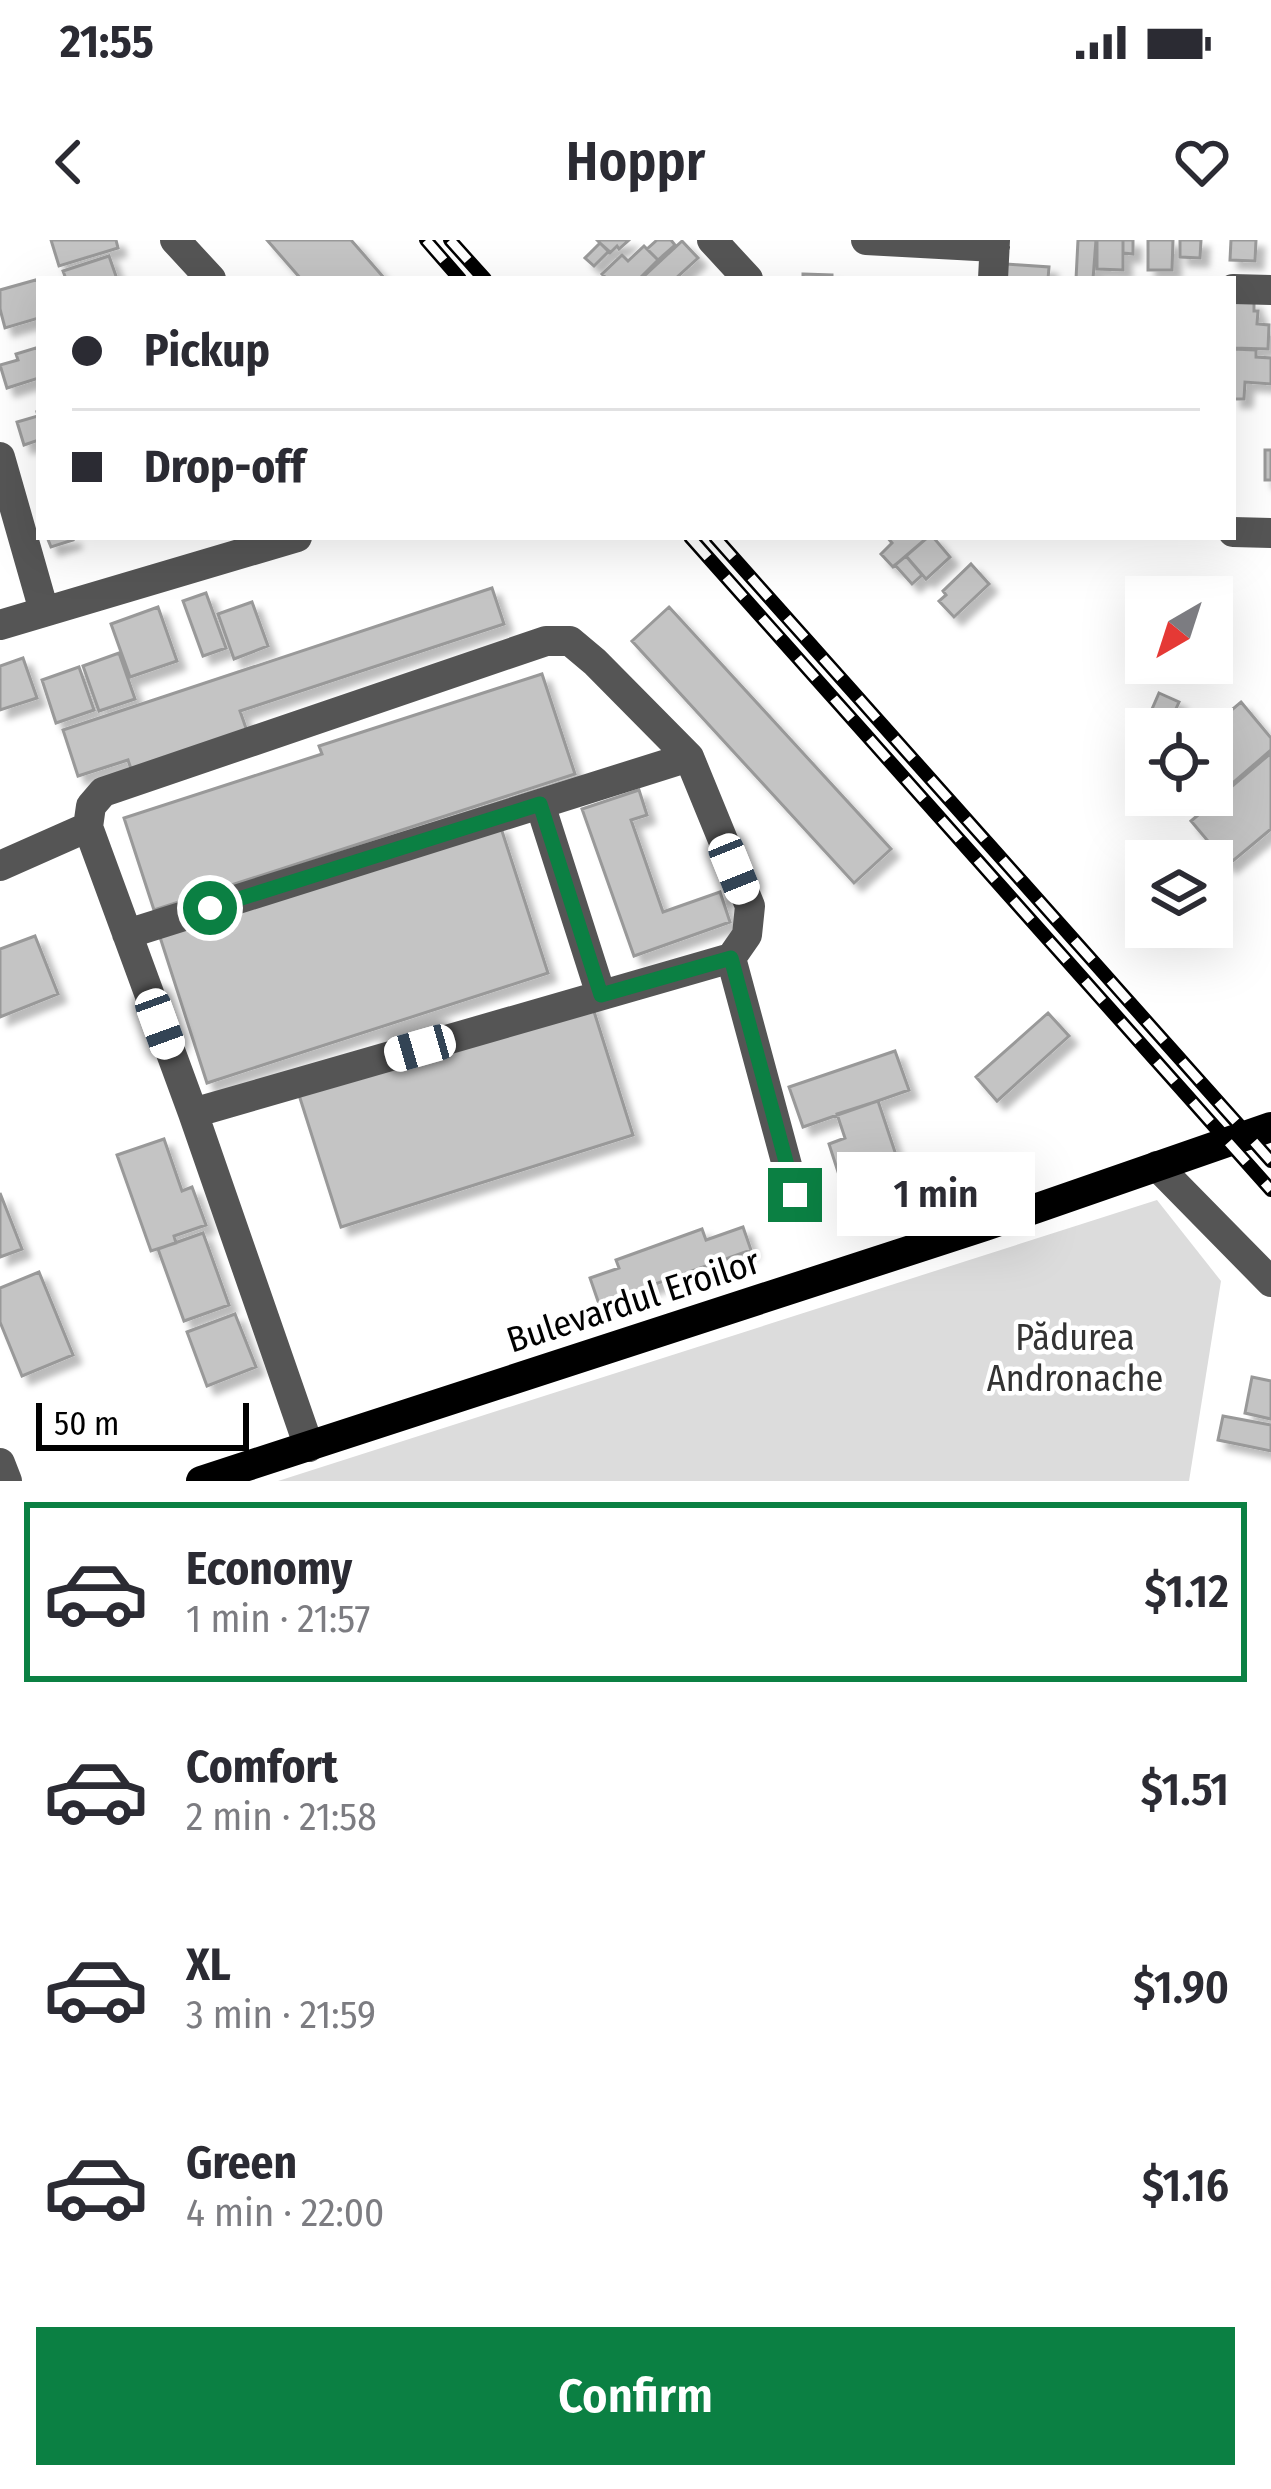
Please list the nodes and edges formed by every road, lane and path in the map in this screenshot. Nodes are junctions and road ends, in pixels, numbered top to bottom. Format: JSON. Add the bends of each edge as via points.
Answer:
{"nodes":[{"id":1,"x":175,"y":240,"type":"edge"},
{"id":2,"x":712,"y":240,"type":"edge"},
{"id":3,"x":866,"y":240,"type":"edge"},
{"id":4,"x":995,"y":243,"type":"edge"},
{"id":5,"x":209,"y":276,"type":"edge"},
{"id":6,"x":745,"y":276,"type":"edge"},
{"id":7,"x":993,"y":276,"type":"edge"},
{"id":8,"x":1236,"y":289,"type":"edge"},
{"id":9,"x":1271,"y":290,"type":"edge"},
{"id":10,"x":0,"y":457,"type":"edge"},
{"id":11,"x":1236,"y":532,"type":"edge"},
{"id":12,"x":1271,"y":533,"type":"edge"},
{"id":13,"x":287,"y":540,"type":"edge"},
{"id":14,"x":44,"y":611,"type":"junction"},
{"id":15,"x":0,"y":625,"type":"edge"},
{"id":16,"x":688,"y":757,"type":"junction"},
{"id":17,"x":540,"y":804,"type":"junction"},
{"id":18,"x":88,"y":827,"type":"junction"},
{"id":19,"x":0,"y":866,"type":"edge"},
{"id":20,"x":127,"y":934,"type":"junction"},
{"id":21,"x":731,"y":958,"type":"junction"},
{"id":22,"x":601,"y":995,"type":"junction"},
{"id":23,"x":193,"y":1113,"type":"junction"},
{"id":24,"x":1271,"y":1126,"type":"edge"},
{"id":25,"x":1157,"y":1166,"type":"junction"},
{"id":26,"x":795,"y":1195,"type":"dead end"},
{"id":27,"x":1271,"y":1282,"type":"edge"},
{"id":28,"x":309,"y":1447,"type":"junction"},
{"id":29,"x":0,"y":1463,"type":"edge"},
{"id":30,"x":7,"y":1481,"type":"edge"},
{"id":31,"x":201,"y":1481,"type":"edge"}],
"edges":[{"from":1,"to":5,"type":"street"},
{"from":2,"to":6,"type":"street"},
{"from":3,"to":4,"type":"street"},
{"from":4,"to":7,"type":"street"},
{"from":8,"to":9,"type":"street"},
{"from":10,"to":14,"type":"street"},
{"from":11,"to":12,"type":"street"},
{"from":13,"to":14,"type":"street"},
{"from":14,"to":15,"type":"street"},
{"from":16,"to":17,"type":"street"},
{"from":16,"to":18,"type":"street","via":[[570,641],[546,641],[103,792]]},
{"from":16,"to":21,"type":"street","via":[[750,906],[747,935]]},
{"from":17,"to":20,"type":"street"},
{"from":17,"to":22,"type":"street"},
{"from":18,"to":19,"type":"street"},
{"from":18,"to":20,"type":"street"},
{"from":20,"to":23,"type":"street"},
{"from":21,"to":22,"type":"street"},
{"from":21,"to":26,"type":"street"},
{"from":22,"to":23,"type":"street"},
{"from":23,"to":28,"type":"street"},
{"from":24,"to":25,"type":"main road","name":"Bulevardul Eroilor"},
{"from":25,"to":27,"type":"street"},
{"from":25,"to":28,"type":"main road","name":"Bulevardul Eroilor"},
{"from":28,"to":31,"type":"main road","name":"Bulevardul Eroilor"},
{"from":29,"to":30,"type":"street"}]}
